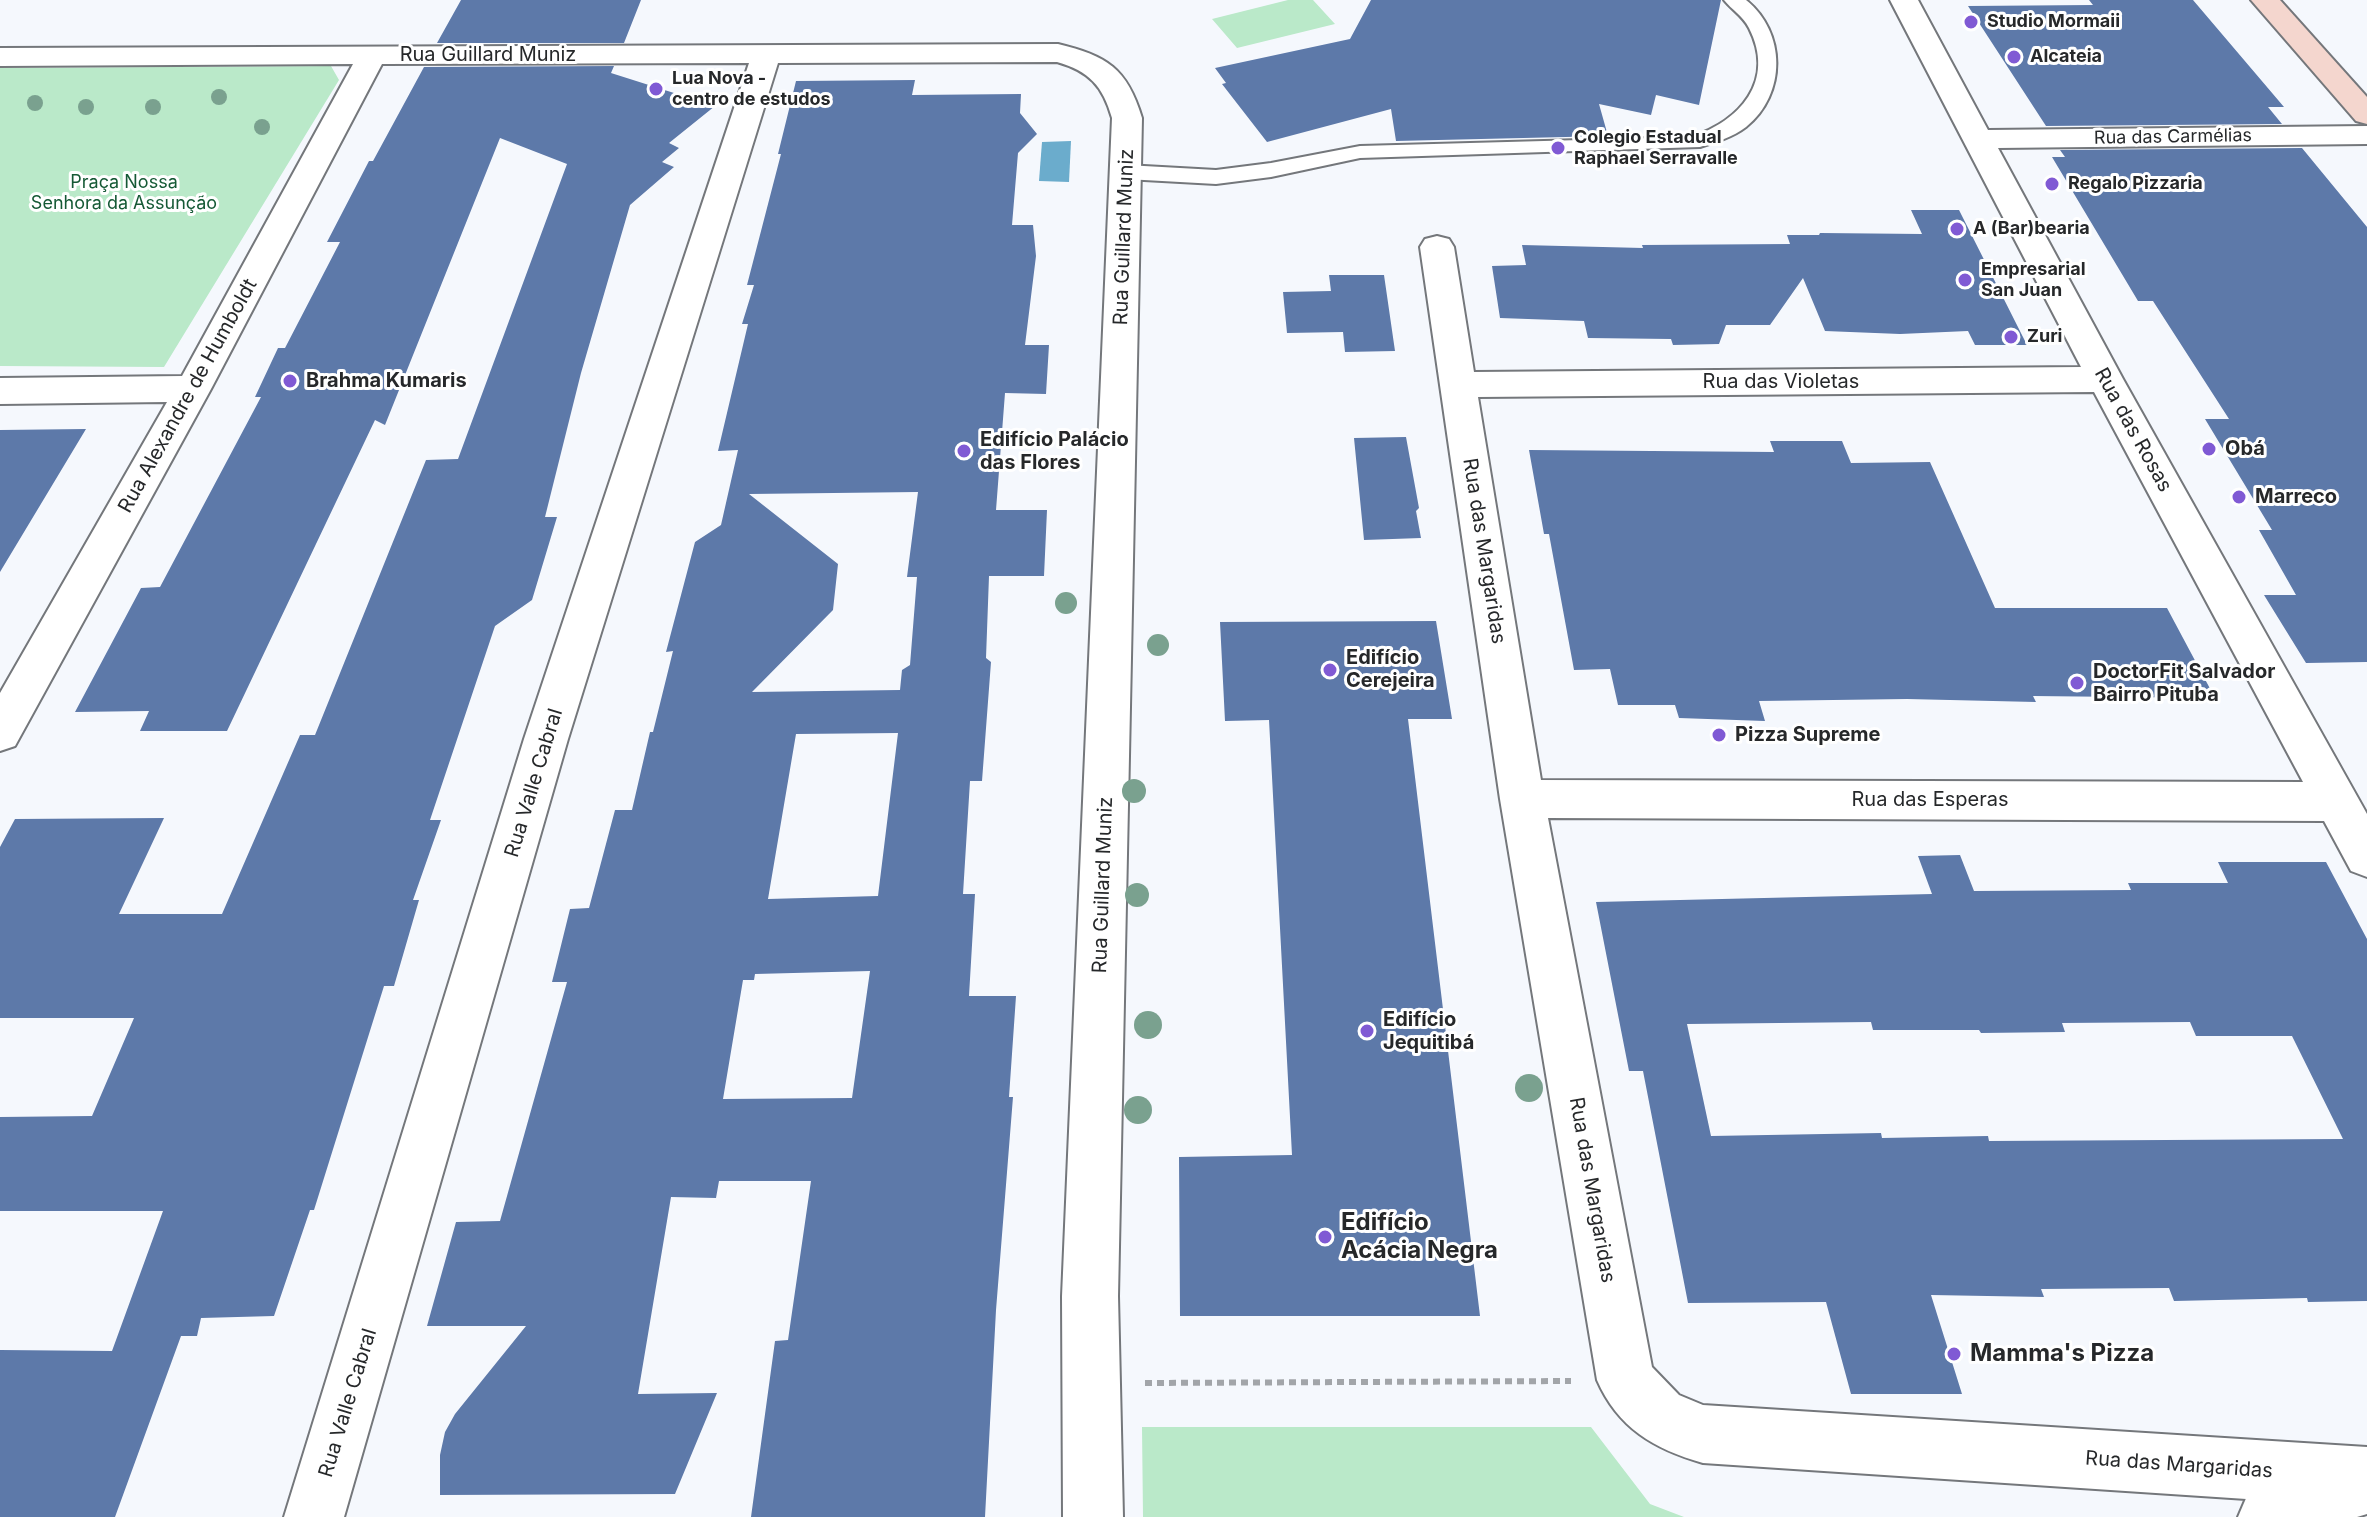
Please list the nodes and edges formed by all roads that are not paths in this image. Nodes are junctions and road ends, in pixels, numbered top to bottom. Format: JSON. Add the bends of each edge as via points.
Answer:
{"nodes":[{"id":1,"x":1734,"y":0,"type":"edge"},
{"id":2,"x":1904,"y":0,"type":"edge"},
{"id":3,"x":2265,"y":0,"type":"edge"},
{"id":4,"x":767,"y":53,"type":"junction"},
{"id":5,"x":372,"y":56,"type":"junction"},
{"id":6,"x":0,"y":57,"type":"edge"},
{"id":7,"x":2367,"y":115,"type":"edge"},
{"id":8,"x":2367,"y":135,"type":"edge"},
{"id":9,"x":1979,"y":139,"type":"junction"},
{"id":10,"x":1126,"y":172,"type":"junction"},
{"id":11,"x":1437,"y":247,"type":"dead end"},
{"id":12,"x":2105,"y":379,"type":"junction"},
{"id":13,"x":1458,"y":385,"type":"junction"},
{"id":14,"x":193,"y":389,"type":"junction"},
{"id":15,"x":0,"y":391,"type":"edge"},
{"id":16,"x":0,"y":733,"type":"edge"},
{"id":17,"x":1522,"y":799,"type":"junction"},
{"id":18,"x":2337,"y":802,"type":"junction"},
{"id":19,"x":2367,"y":857,"type":"edge"},
{"id":20,"x":2367,"y":1477,"type":"edge"},
{"id":21,"x":2367,"y":1484,"type":"edge"},
{"id":22,"x":314,"y":1517,"type":"edge"},
{"id":23,"x":1093,"y":1517,"type":"edge"},
{"id":24,"x":2268,"y":1517,"type":"edge"}],
"edges":[{"from":1,"to":10,"type":"lane","via":[[1759,23],[1766,42],[1764,82],[1743,118],[1723,133],[1693,143],[1360,152],[1216,177]]},
{"from":2,"to":9,"type":"street","name":"Rua das Rosas"},
{"from":3,"to":7,"type":"main road"},
{"from":4,"to":5,"type":"street","name":"Rua Guillard Muniz"},
{"from":4,"to":10,"type":"street","name":"Rua Guillard Muniz","via":[[1058,53],[1084,60],[1106,73],[1120,90],[1127,118]]},
{"from":4,"to":22,"type":"street","name":"Rua Valle Cabral","via":[[546,739]]},
{"from":5,"to":6,"type":"street","name":"Rua Guillard Muniz"},
{"from":5,"to":14,"type":"street","name":"Rua Alexandre de Humboldt"},
{"from":8,"to":9,"type":"street","name":"Rua das Carmélias"},
{"from":9,"to":12,"type":"street","name":"Rua das Rosas"},
{"from":10,"to":23,"type":"street","name":"Rua Guillard Muniz","via":[[1090,1296]]},
{"from":11,"to":13,"type":"street","name":"Rua das Margaridas"},
{"from":12,"to":13,"type":"street","name":"Rua das Violetas"},
{"from":12,"to":18,"type":"street","name":"Rua das Rosas"},
{"from":13,"to":17,"type":"street","name":"Rua das Margaridas"},
{"from":14,"to":15,"type":"street"},
{"from":14,"to":16,"type":"street","name":"Rua Alexandre de Humboldt"},
{"from":17,"to":18,"type":"street","name":"Rua das Esperas"},
{"from":17,"to":20,"type":"street","name":"Rua das Margaridas","via":[[1626,1380],[1670,1425],[1703,1434]]},
{"from":18,"to":19,"type":"street","name":"Rua das Rosas"},
{"from":21,"to":24,"type":"street"}]}
